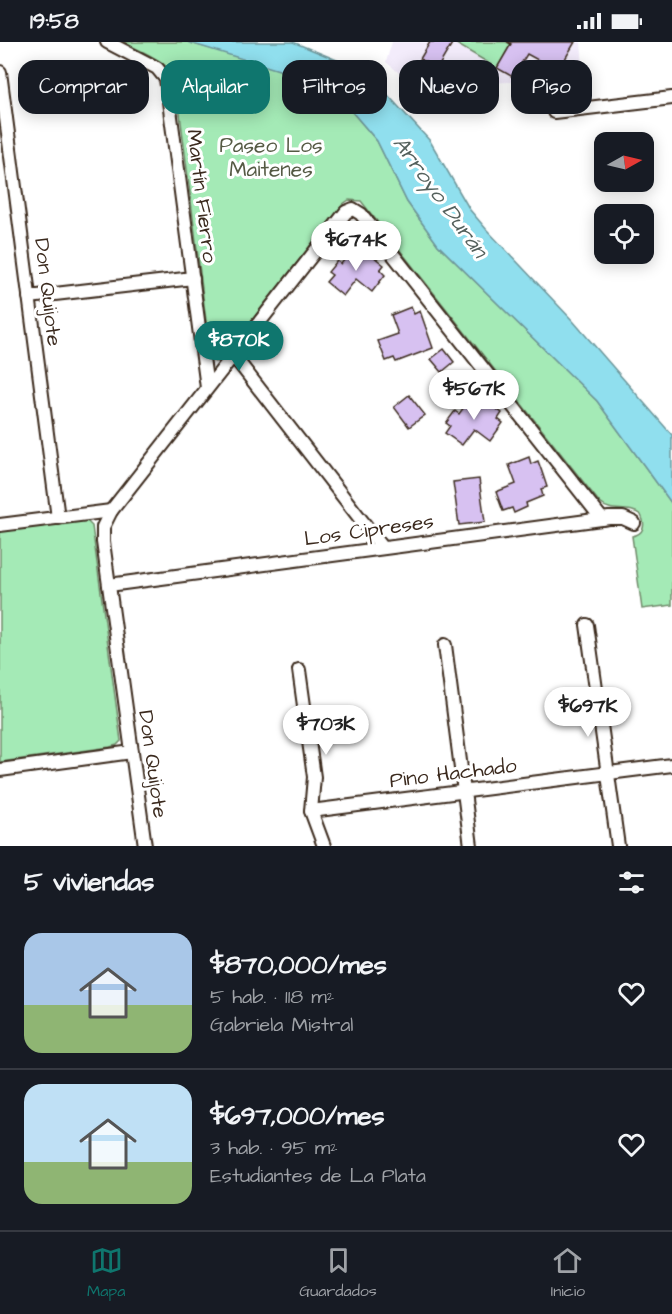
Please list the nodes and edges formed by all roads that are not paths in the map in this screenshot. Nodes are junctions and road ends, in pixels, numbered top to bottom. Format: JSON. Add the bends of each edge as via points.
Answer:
{"nodes":[{"id":1,"x":107,"y":42,"type":"edge"},
{"id":2,"x":0,"y":72,"type":"edge"},
{"id":3,"x":672,"y":99,"type":"edge"},
{"id":4,"x":592,"y":108,"type":"edge"},
{"id":5,"x":193,"y":278,"type":"junction"},
{"id":6,"x":29,"y":297,"type":"junction"},
{"id":7,"x":233,"y":355,"type":"junction"},
{"id":8,"x":207,"y":388,"type":"junction"},
{"id":9,"x":111,"y":511,"type":"junction"},
{"id":10,"x":58,"y":518,"type":"junction"},
{"id":11,"x":602,"y":519,"type":"junction"},
{"id":12,"x":634,"y":523,"type":"dead end"},
{"id":13,"x":0,"y":525,"type":"edge"},
{"id":14,"x":383,"y":548,"type":"junction"},
{"id":15,"x":109,"y":585,"type":"junction"},
{"id":16,"x":587,"y":625,"type":"dead end"},
{"id":17,"x":445,"y":645,"type":"dead end"},
{"id":18,"x":299,"y":670,"type":"dead end"},
{"id":19,"x":132,"y":752,"type":"junction"},
{"id":20,"x":672,"y":765,"type":"edge"},
{"id":21,"x":0,"y":770,"type":"edge"},
{"id":22,"x":608,"y":773,"type":"junction"},
{"id":23,"x":464,"y":792,"type":"junction"},
{"id":24,"x":311,"y":811,"type":"junction"},
{"id":25,"x":145,"y":846,"type":"edge"},
{"id":26,"x":324,"y":846,"type":"edge"},
{"id":27,"x":471,"y":846,"type":"edge"},
{"id":28,"x":618,"y":846,"type":"edge"}],
"edges":[{"from":1,"to":5,"type":"street","name":"Martín Fierro","via":[[157,68],[166,79]]},
{"from":2,"to":6,"type":"street","name":"Don Quijote"},
{"from":3,"to":4,"type":"street"},
{"from":5,"to":6,"type":"street"},
{"from":5,"to":8,"type":"street","name":"Martín Fierro"},
{"from":6,"to":10,"type":"street","name":"Don Quijote"},
{"from":7,"to":8,"type":"street"},
{"from":7,"to":11,"type":"street","via":[[343,215],[353,209],[361,214]]},
{"from":7,"to":14,"type":"street"},
{"from":8,"to":9,"type":"street"},
{"from":9,"to":10,"type":"street"},
{"from":9,"to":15,"type":"street","name":"Don Quijote","via":[[102,535]]},
{"from":10,"to":13,"type":"street"},
{"from":11,"to":12,"type":"street","name":"Los Cipreses","via":[[619,517]]},
{"from":11,"to":14,"type":"street","name":"Los Cipreses"},
{"from":14,"to":15,"type":"street","name":"Los Cipreses"},
{"from":15,"to":19,"type":"street","name":"Don Quijote"},
{"from":16,"to":22,"type":"street"},
{"from":17,"to":23,"type":"street"},
{"from":18,"to":24,"type":"street","via":[[314,777]]},
{"from":19,"to":21,"type":"street"},
{"from":19,"to":25,"type":"street","name":"Don Quijote"},
{"from":20,"to":22,"type":"street","name":"Pino Hachado"},
{"from":22,"to":23,"type":"street","name":"Pino Hachado"},
{"from":22,"to":28,"type":"street"},
{"from":23,"to":24,"type":"street","name":"Pino Hachado"},
{"from":23,"to":27,"type":"street"},
{"from":24,"to":26,"type":"street"}]}
